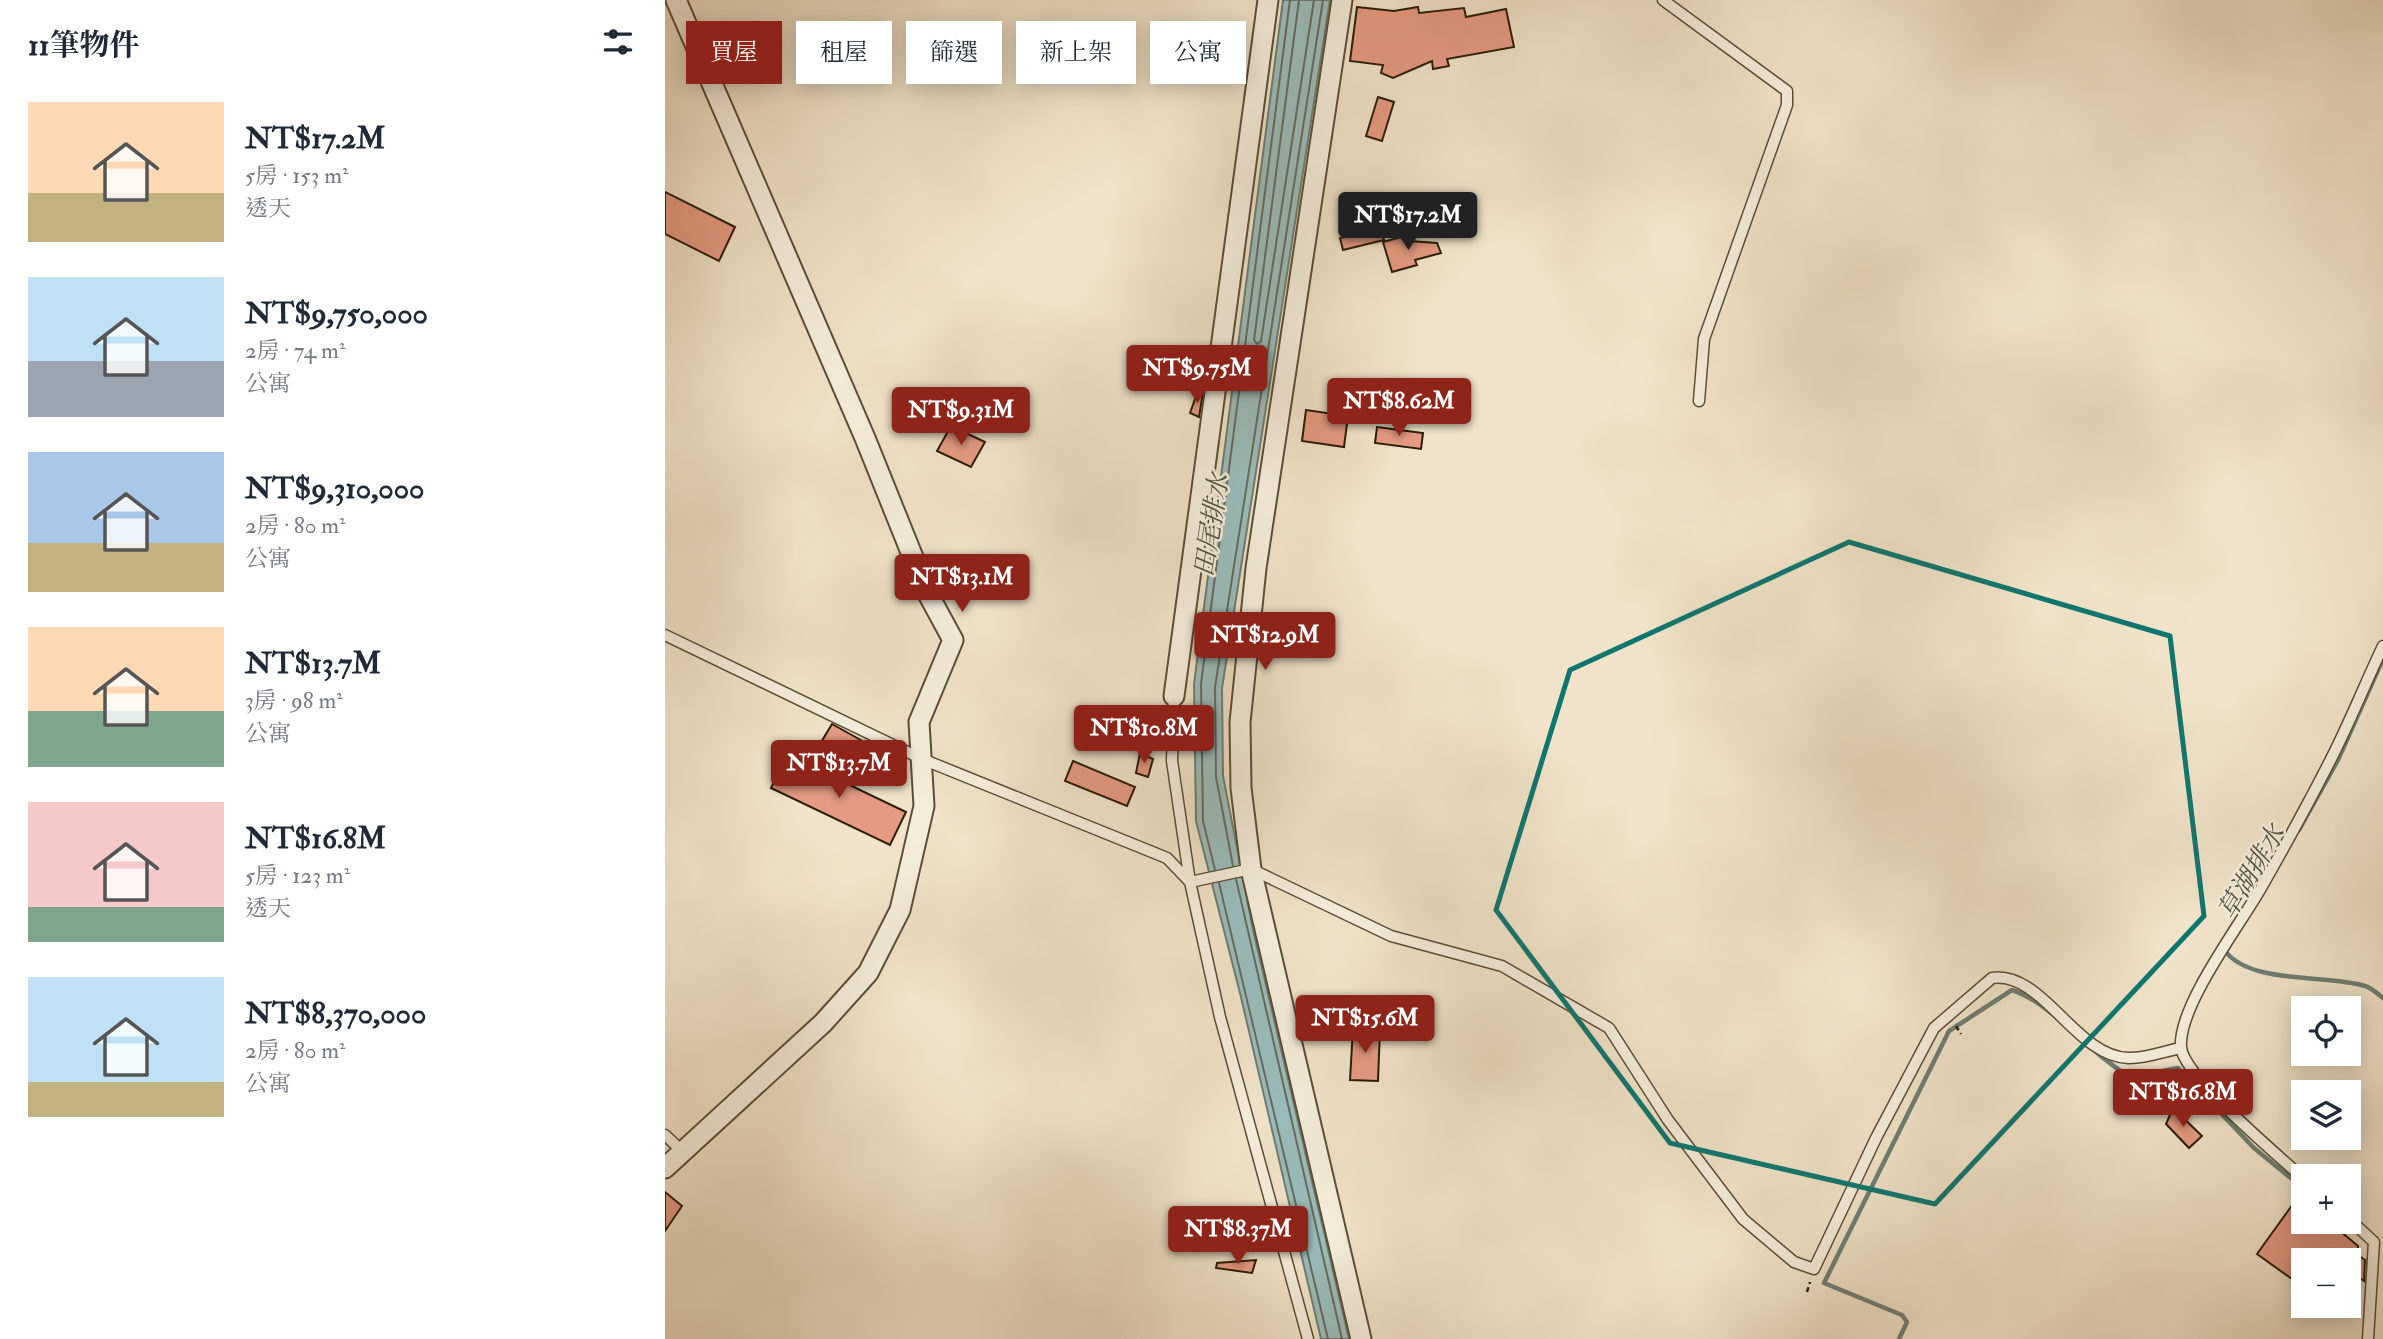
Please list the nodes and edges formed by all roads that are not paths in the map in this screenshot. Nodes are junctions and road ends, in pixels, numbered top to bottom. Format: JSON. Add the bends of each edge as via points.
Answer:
{"nodes":[{"id":1,"x":676,"y":0,"type":"edge"},
{"id":2,"x":1268,"y":0,"type":"edge"},
{"id":3,"x":1342,"y":0,"type":"edge"},
{"id":4,"x":1663,"y":0,"type":"edge"},
{"id":5,"x":1699,"y":401,"type":"dead end"},
{"id":6,"x":665,"y":635,"type":"edge"},
{"id":7,"x":2383,"y":646,"type":"edge"},
{"id":8,"x":1174,"y":696,"type":"joint"},
{"id":9,"x":922,"y":759,"type":"junction"},
{"id":10,"x":1251,"y":869,"type":"junction"},
{"id":11,"x":1190,"y":882,"type":"junction"},
{"id":12,"x":2181,"y":1048,"type":"junction"},
{"id":13,"x":665,"y":1135,"type":"edge"},
{"id":14,"x":682,"y":1151,"type":"junction"},
{"id":15,"x":2291,"y":1167,"type":"edge"},
{"id":16,"x":665,"y":1168,"type":"edge"},
{"id":17,"x":2361,"y":1230,"type":"edge"},
{"id":18,"x":1308,"y":1339,"type":"edge"},
{"id":19,"x":1361,"y":1339,"type":"edge"},
{"id":20,"x":2368,"y":1339,"type":"edge"}],
"edges":[{"from":1,"to":9,"type":"street","via":[[927,592],[953,640],[919,722]]},
{"from":2,"to":8,"type":"street"},
{"from":3,"to":10,"type":"street","via":[[1255,581],[1240,722],[1241,788]]},
{"from":4,"to":5,"type":"lane","via":[[1787,91],[1787,105],[1705,339]]},
{"from":6,"to":9,"type":"lane"},
{"from":7,"to":12,"type":"lane","via":[[2330,760],[2192,1002]]},
{"from":8,"to":11,"type":"lane","via":[[1172,761]]},
{"from":9,"to":11,"type":"lane","via":[[1167,858]]},
{"from":9,"to":14,"type":"street","via":[[925,806],[900,910],[868,973],[823,1023]]},
{"from":10,"to":11,"type":"lane"},
{"from":10,"to":12,"type":"lane","via":[[1391,936],[1502,966],[1609,1028],[1668,1119],[1743,1219],[1794,1262],[1814,1269],[1934,1028],[1993,978],[2013,979],[2100,1051],[2127,1058]]},
{"from":10,"to":19,"type":"street"},
{"from":11,"to":18,"type":"lane","via":[[1220,1017]]},
{"from":12,"to":15,"type":"lane","via":[[2187,1063],[2219,1100]]},
{"from":13,"to":14,"type":"lane"},
{"from":14,"to":16,"type":"street"},
{"from":17,"to":20,"type":"lane","via":[[2374,1242]]}]}
